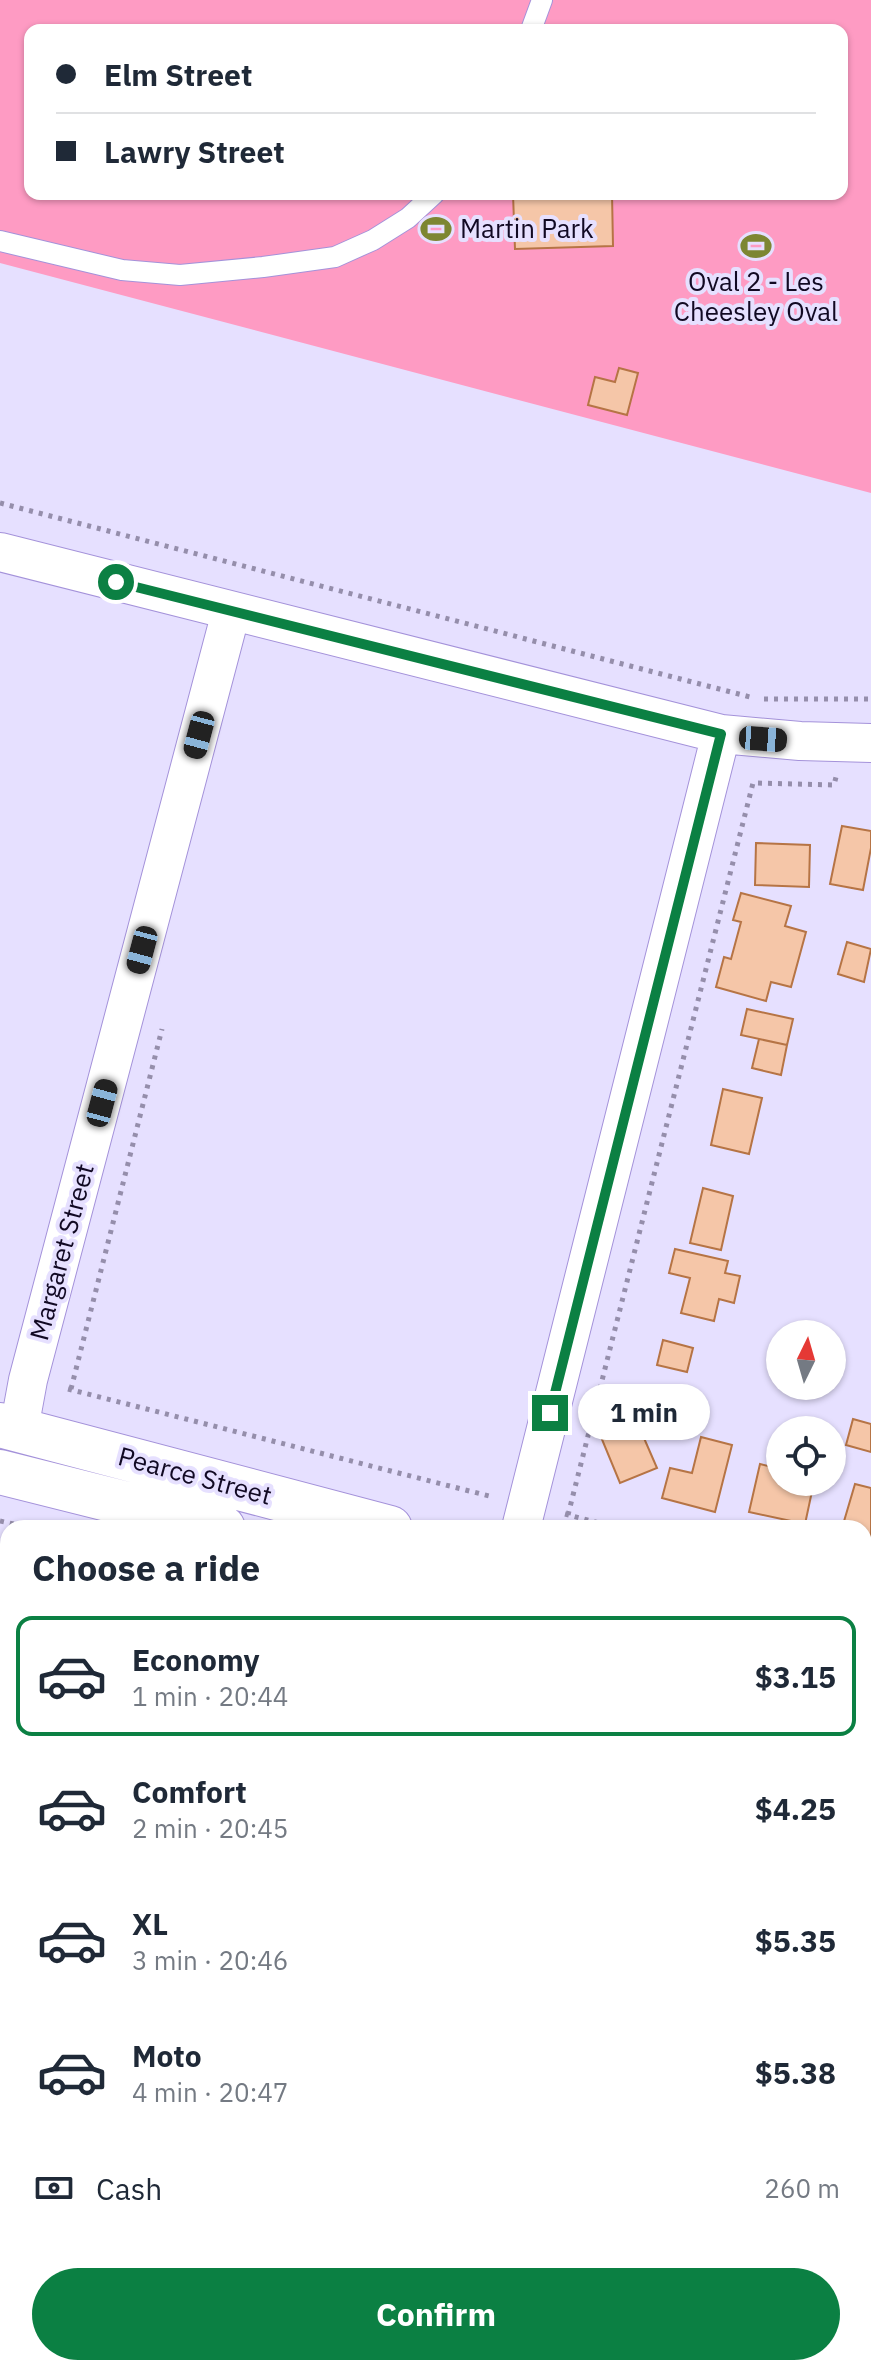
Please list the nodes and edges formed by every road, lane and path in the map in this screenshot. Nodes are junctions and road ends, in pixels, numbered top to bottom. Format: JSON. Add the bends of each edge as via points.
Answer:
{"nodes":[{"id":1,"x":542,"y":0,"type":"edge"},
{"id":2,"x":533,"y":24,"type":"edge"},
{"id":3,"x":428,"y":200,"type":"edge"},
{"id":4,"x":0,"y":241,"type":"edge"},
{"id":5,"x":0,"y":503,"type":"edge"},
{"id":6,"x":0,"y":552,"type":"edge"},
{"id":7,"x":231,"y":612,"type":"junction"},
{"id":8,"x":857,"y":699,"type":"junction"},
{"id":9,"x":871,"y":699,"type":"edge"},
{"id":10,"x":721,"y":734,"type":"junction"},
{"id":11,"x":858,"y":743,"type":"edge"},
{"id":12,"x":28,"y":1380,"type":"junction"},
{"id":13,"x":9,"y":1427,"type":"edge"},
{"id":14,"x":2,"y":1477,"type":"edge"},
{"id":15,"x":568,"y":1515,"type":"junction"},
{"id":16,"x":524,"y":1517,"type":"edge"},
{"id":17,"x":188,"y":1520,"type":"edge"},
{"id":18,"x":360,"y":1520,"type":"edge"},
{"id":19,"x":587,"y":1520,"type":"edge"}],
"edges":[{"from":1,"to":2,"type":"lane"},
{"from":3,"to":4,"type":"lane","via":[[373,240],[335,257],[180,275],[122,270]]},
{"from":5,"to":8,"type":"path","via":[[758,699]]},
{"from":6,"to":7,"type":"street"},
{"from":7,"to":10,"type":"street"},
{"from":7,"to":12,"type":"street","name":"Margaret Street"},
{"from":8,"to":9,"type":"path"},
{"from":8,"to":11,"type":"path"},
{"from":10,"to":11,"type":"street"},
{"from":10,"to":16,"type":"street"},
{"from":11,"to":15,"type":"path","via":[[834,785],[753,783]]},
{"from":12,"to":13,"type":"street","name":"Margaret Street"},
{"from":12,"to":16,"type":"path"},
{"from":13,"to":14,"type":"main road"},
{"from":13,"to":18,"type":"main road","name":"Pearce Street"},
{"from":14,"to":17,"type":"main road","name":"Pearce Street"},
{"from":15,"to":16,"type":"path"},
{"from":15,"to":19,"type":"path"}]}
